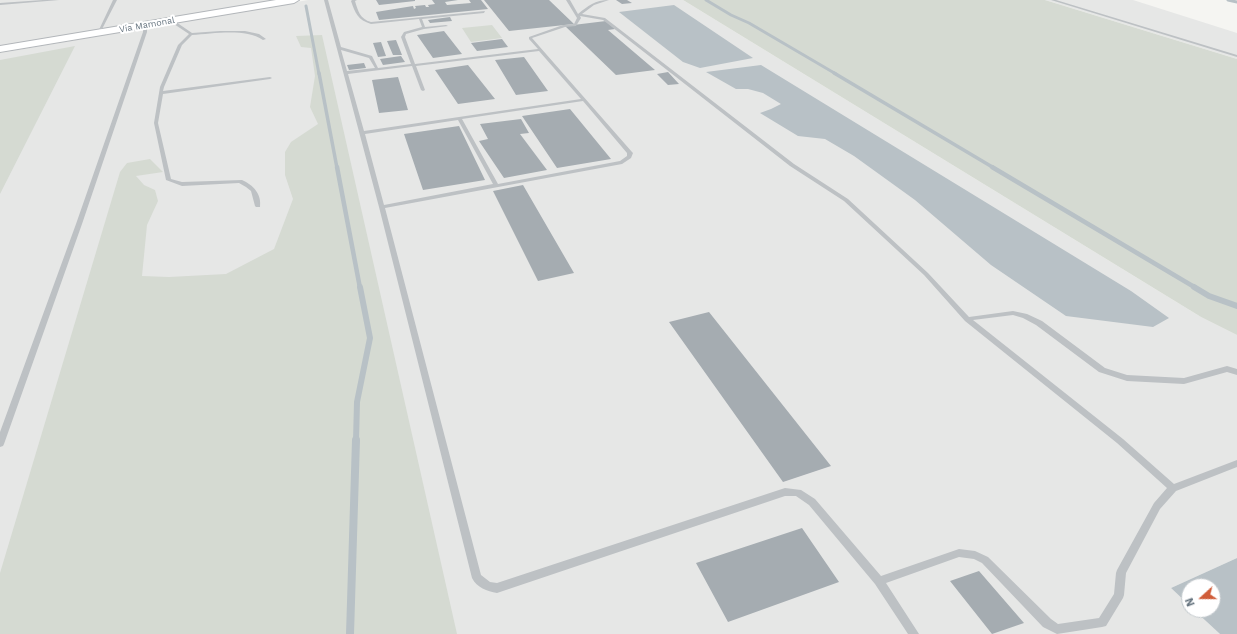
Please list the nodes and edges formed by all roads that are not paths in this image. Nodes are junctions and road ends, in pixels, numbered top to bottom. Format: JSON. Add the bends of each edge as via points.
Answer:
{"nodes":[{"id":1,"x":57,"y":0,"type":"edge"},
{"id":2,"x":115,"y":0,"type":"edge"},
{"id":3,"x":294,"y":0,"type":"edge"},
{"id":4,"x":326,"y":0,"type":"edge"},
{"id":5,"x":356,"y":0,"type":"edge"},
{"id":6,"x":568,"y":0,"type":"edge"},
{"id":7,"x":607,"y":0,"type":"edge"},
{"id":8,"x":1053,"y":0,"type":"edge"},
{"id":9,"x":0,"y":4,"type":"edge"},
{"id":10,"x":484,"y":12,"type":"dead end"},
{"id":11,"x":579,"y":15,"type":"junction"},
{"id":12,"x":420,"y":18,"type":"junction"},
{"id":13,"x":172,"y":21,"type":"junction"},
{"id":14,"x":145,"y":25,"type":"junction"},
{"id":15,"x":446,"y":26,"type":"dead end"},
{"id":16,"x":424,"y":28,"type":"junction"},
{"id":17,"x":98,"y":33,"type":"junction"},
{"id":18,"x":191,"y":34,"type":"junction"},
{"id":19,"x":264,"y":39,"type":"dead end"},
{"id":20,"x":339,"y":48,"type":"junction"},
{"id":21,"x":0,"y":49,"type":"edge"},
{"id":22,"x":540,"y":50,"type":"junction"},
{"id":23,"x":1237,"y":56,"type":"edge"},
{"id":24,"x":414,"y":65,"type":"junction"},
{"id":25,"x":377,"y":69,"type":"junction"},
{"id":26,"x":345,"y":73,"type":"junction"},
{"id":27,"x":270,"y":78,"type":"dead end"},
{"id":28,"x":423,"y":90,"type":"dead end"},
{"id":29,"x":161,"y":93,"type":"junction"},
{"id":30,"x":583,"y":100,"type":"junction"},
{"id":31,"x":459,"y":118,"type":"junction"},
{"id":32,"x":362,"y":133,"type":"junction"},
{"id":33,"x":496,"y":186,"type":"junction"},
{"id":34,"x":258,"y":206,"type":"dead end"},
{"id":35,"x":382,"y":207,"type":"junction"},
{"id":36,"x":967,"y":319,"type":"junction"},
{"id":37,"x":1237,"y":372,"type":"edge"},
{"id":38,"x":0,"y":444,"type":"edge"},
{"id":39,"x":1237,"y":463,"type":"edge"},
{"id":40,"x":1173,"y":488,"type":"junction"},
{"id":41,"x":879,"y":581,"type":"junction"},
{"id":42,"x":914,"y":634,"type":"edge"}],
"edges":[{"from":1,"to":9,"type":"lane"},
{"from":2,"to":17,"type":"lane"},
{"from":3,"to":13,"type":"street","name":"Vía Mamonal"},
{"from":4,"to":20,"type":"lane"},
{"from":5,"to":12,"type":"lane","via":[[353,1],[358,17],[364,22]]},
{"from":6,"to":11,"type":"lane"},
{"from":7,"to":11,"type":"lane","via":[[592,4]]},
{"from":8,"to":23,"type":"lane"},
{"from":10,"to":12,"type":"lane"},
{"from":11,"to":22,"type":"lane","via":[[575,24],[530,38]]},
{"from":11,"to":36,"type":"lane","via":[[604,19],[792,165],[846,200],[926,274]]},
{"from":12,"to":16,"type":"lane"},
{"from":13,"to":14,"type":"street","name":"Vía Mamonal"},
{"from":13,"to":18,"type":"lane"},
{"from":14,"to":17,"type":"street","name":"Vía Mamonal"},
{"from":14,"to":38,"type":"lane","via":[[145,32],[79,224]]},
{"from":15,"to":16,"type":"lane"},
{"from":16,"to":24,"type":"lane","via":[[405,33],[403,37]]},
{"from":17,"to":21,"type":"street","name":"Vía Mamonal"},
{"from":18,"to":19,"type":"lane","via":[[245,32]]},
{"from":18,"to":29,"type":"lane","via":[[180,45]]},
{"from":20,"to":25,"type":"lane","via":[[371,57]]},
{"from":20,"to":26,"type":"lane"},
{"from":22,"to":24,"type":"lane"},
{"from":22,"to":30,"type":"lane"},
{"from":24,"to":25,"type":"lane"},
{"from":24,"to":28,"type":"lane"},
{"from":25,"to":26,"type":"lane"},
{"from":26,"to":32,"type":"lane"},
{"from":27,"to":29,"type":"lane"},
{"from":29,"to":34,"type":"lane","via":[[156,123],[169,180],[182,184],[240,181],[249,185],[256,193]]},
{"from":30,"to":31,"type":"lane"},
{"from":30,"to":33,"type":"lane","via":[[630,153],[629,157],[622,162]]},
{"from":31,"to":32,"type":"lane"},
{"from":31,"to":33,"type":"lane"},
{"from":32,"to":35,"type":"lane"},
{"from":33,"to":35,"type":"lane"},
{"from":35,"to":41,"type":"lane","via":[[477,578],[487,586],[497,588],[785,492],[798,493],[812,502]]},
{"from":36,"to":37,"type":"lane","via":[[1013,313],[1025,316],[1039,323],[1102,370],[1127,378],[1184,381],[1226,369]]},
{"from":36,"to":40,"type":"lane","via":[[1120,441]]},
{"from":39,"to":40,"type":"lane"},
{"from":40,"to":41,"type":"lane","via":[[1157,506],[1121,573],[1120,595],[1102,622],[1057,629],[1047,623],[985,560],[975,555],[959,553]]},
{"from":41,"to":42,"type":"lane"}]}
